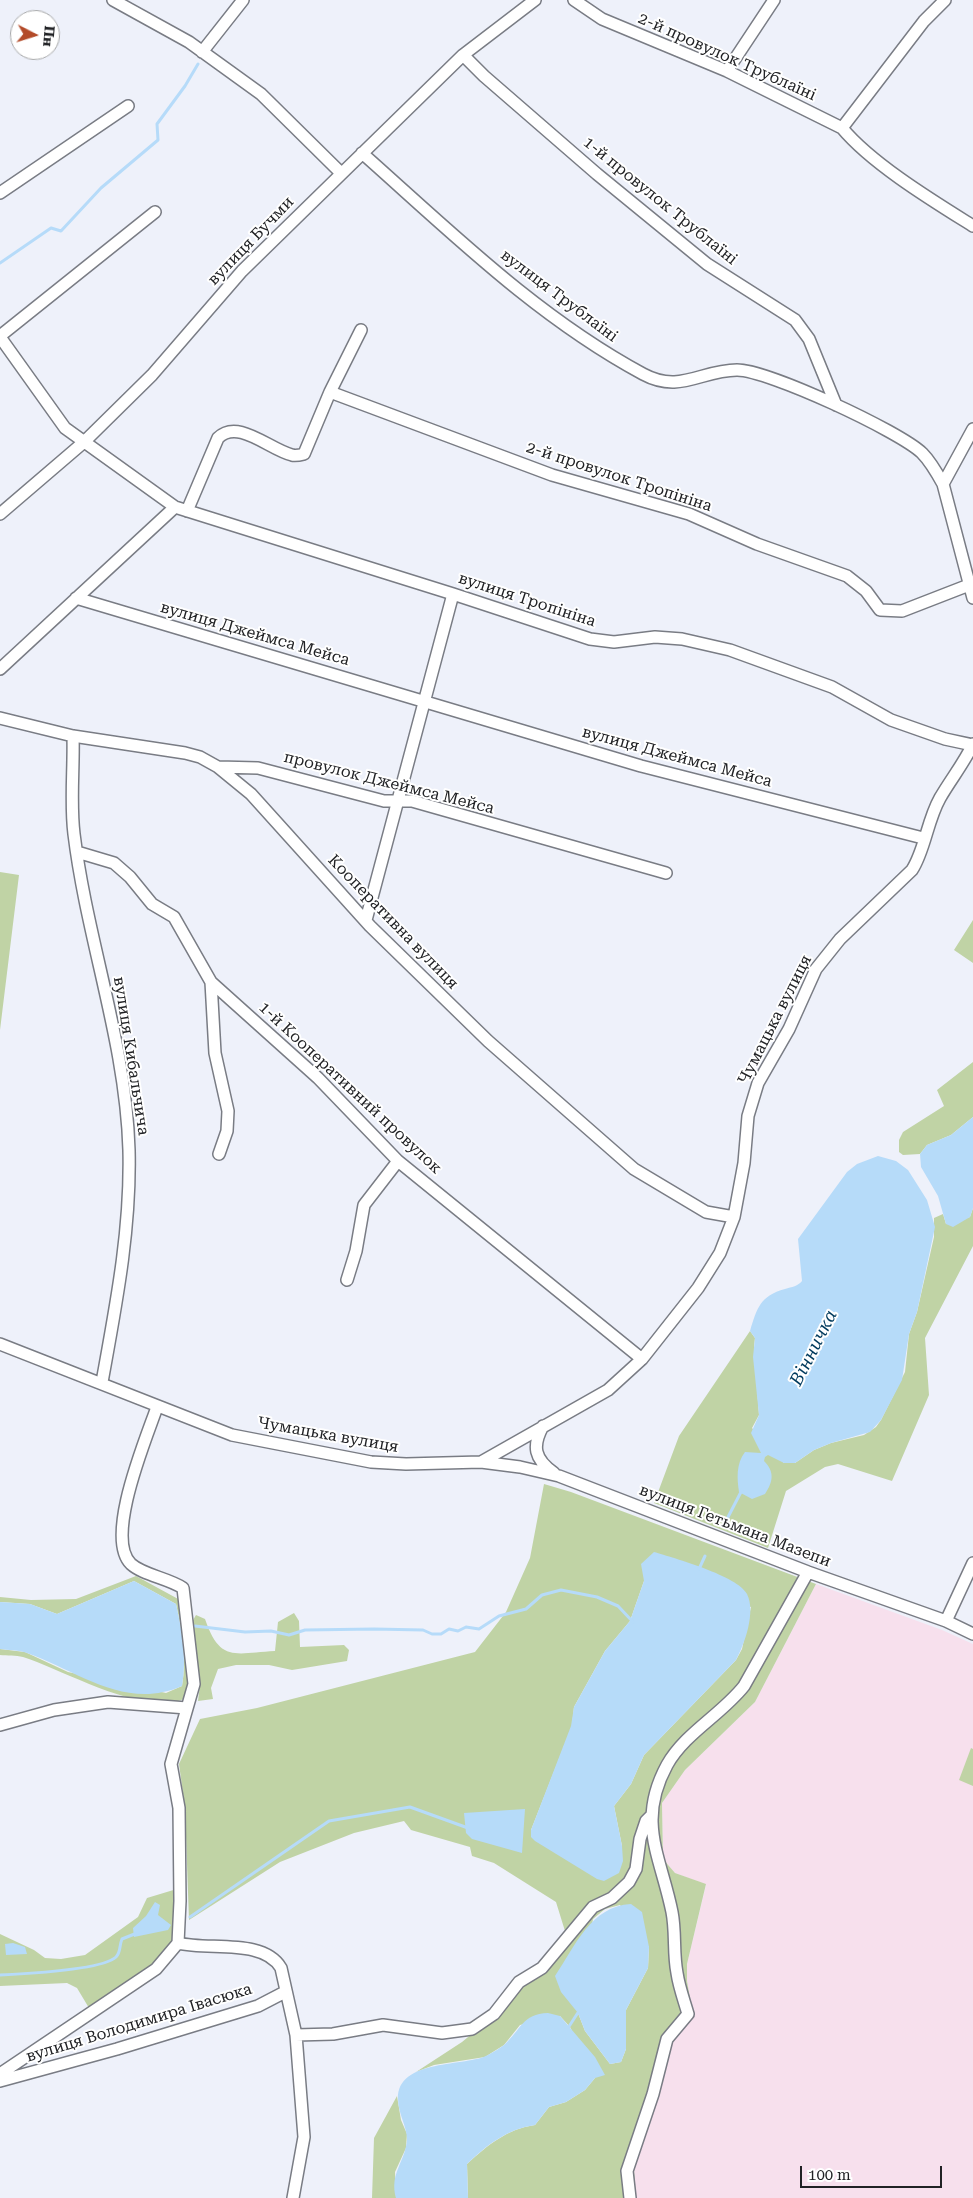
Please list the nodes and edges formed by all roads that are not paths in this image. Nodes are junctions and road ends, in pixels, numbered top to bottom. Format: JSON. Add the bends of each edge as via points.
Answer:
{"nodes":[{"id":1,"x":114,"y":0,"type":"edge"},
{"id":2,"x":243,"y":0,"type":"edge"},
{"id":3,"x":534,"y":0,"type":"edge"},
{"id":4,"x":574,"y":0,"type":"edge"},
{"id":5,"x":774,"y":0,"type":"edge"},
{"id":6,"x":945,"y":0,"type":"edge"},
{"id":7,"x":202,"y":52,"type":"junction"},
{"id":8,"x":463,"y":55,"type":"junction"},
{"id":9,"x":727,"y":71,"type":"junction"},
{"id":10,"x":128,"y":106,"type":"dead end"},
{"id":11,"x":842,"y":128,"type":"junction"},
{"id":12,"x":362,"y":153,"type":"junction"},
{"id":13,"x":341,"y":173,"type":"junction"},
{"id":14,"x":0,"y":193,"type":"edge"},
{"id":15,"x":155,"y":212,"type":"dead end"},
{"id":16,"x":973,"y":226,"type":"edge"},
{"id":17,"x":361,"y":330,"type":"dead end"},
{"id":18,"x":0,"y":337,"type":"edge"},
{"id":19,"x":330,"y":392,"type":"junction"},
{"id":20,"x":836,"y":405,"type":"junction"},
{"id":21,"x":973,"y":429,"type":"edge"},
{"id":22,"x":84,"y":442,"type":"junction"},
{"id":23,"x":943,"y":484,"type":"junction"},
{"id":24,"x":175,"y":507,"type":"junction"},
{"id":25,"x":187,"y":512,"type":"junction"},
{"id":26,"x":0,"y":514,"type":"edge"},
{"id":27,"x":969,"y":585,"type":"junction"},
{"id":28,"x":453,"y":594,"type":"junction"},
{"id":29,"x":76,"y":598,"type":"junction"},
{"id":30,"x":973,"y":598,"type":"edge"},
{"id":31,"x":0,"y":669,"type":"edge"},
{"id":32,"x":424,"y":700,"type":"junction"},
{"id":33,"x":0,"y":718,"type":"edge"},
{"id":34,"x":74,"y":736,"type":"junction"},
{"id":35,"x":973,"y":744,"type":"edge"},
{"id":36,"x":218,"y":767,"type":"junction"},
{"id":37,"x":399,"y":802,"type":"junction"},
{"id":38,"x":923,"y":838,"type":"junction"},
{"id":39,"x":77,"y":852,"type":"junction"},
{"id":40,"x":666,"y":873,"type":"dead end"},
{"id":41,"x":366,"y":920,"type":"junction"},
{"id":42,"x":211,"y":982,"type":"junction"},
{"id":43,"x":220,"y":1154,"type":"dead end"},
{"id":44,"x":398,"y":1161,"type":"junction"},
{"id":45,"x":734,"y":1217,"type":"junction"},
{"id":46,"x":347,"y":1280,"type":"dead end"},
{"id":47,"x":0,"y":1344,"type":"edge"},
{"id":48,"x":642,"y":1359,"type":"junction"},
{"id":49,"x":102,"y":1382,"type":"junction"},
{"id":50,"x":157,"y":1407,"type":"junction"},
{"id":51,"x":543,"y":1426,"type":"junction"},
{"id":52,"x":481,"y":1462,"type":"junction"},
{"id":53,"x":559,"y":1476,"type":"junction"},
{"id":54,"x":973,"y":1563,"type":"edge"},
{"id":55,"x":808,"y":1572,"type":"junction"},
{"id":56,"x":946,"y":1621,"type":"junction"},
{"id":57,"x":973,"y":1634,"type":"edge"},
{"id":58,"x":188,"y":1708,"type":"junction"},
{"id":59,"x":0,"y":1726,"type":"edge"},
{"id":60,"x":652,"y":1815,"type":"junction"},
{"id":61,"x":178,"y":1942,"type":"junction"},
{"id":62,"x":286,"y":1992,"type":"junction"},
{"id":63,"x":296,"y":2035,"type":"junction"},
{"id":64,"x":0,"y":2074,"type":"edge"},
{"id":65,"x":0,"y":2081,"type":"edge"},
{"id":66,"x":293,"y":2198,"type":"edge"},
{"id":67,"x":630,"y":2198,"type":"edge"}],
"edges":[{"from":1,"to":7,"type":"street"},
{"from":2,"to":7,"type":"street"},
{"from":3,"to":8,"type":"street","name":"вулиця Бучми"},
{"from":4,"to":9,"type":"street","name":"2-й провулок Трублаїні","via":[[602,19]]},
{"from":5,"to":9,"type":"street"},
{"from":6,"to":11,"type":"street","via":[[924,21]]},
{"from":7,"to":13,"type":"street","via":[[261,94]]},
{"from":8,"to":12,"type":"street","name":"вулиця Бучми"},
{"from":8,"to":20,"type":"street","name":"1-й провулок Трублаїні","via":[[597,174],[707,264],[795,320],[809,339]]},
{"from":9,"to":11,"type":"street","name":"2-й провулок Трублаїні"},
{"from":10,"to":14,"type":"street"},
{"from":11,"to":16,"type":"street","name":"2-й провулок Трублаїні","via":[[855,143],[937,204]]},
{"from":12,"to":13,"type":"street","name":"вулиця Бучми"},
{"from":12,"to":20,"type":"street","name":"вулиця Трублаїні","via":[[515,288],[588,342],[644,375],[662,382],[682,383],[723,372],[752,371]]},
{"from":13,"to":22,"type":"street","name":"вулиця Бучми","via":[[242,271],[152,375]]},
{"from":15,"to":18,"type":"street"},
{"from":17,"to":19,"type":"street"},
{"from":18,"to":22,"type":"street","name":"вулиця Тропініна","via":[[65,428]]},
{"from":19,"to":25,"type":"street","via":[[304,454],[292,455],[241,432],[224,432],[218,438]]},
{"from":19,"to":27,"type":"street","name":"2-й провулок Тропініна","via":[[552,475],[689,514],[757,544],[847,576],[866,591],[880,610],[902,611]]},
{"from":20,"to":23,"type":"street","name":"вулиця Трублаїні","via":[[880,426],[922,452]]},
{"from":21,"to":23,"type":"street"},
{"from":22,"to":24,"type":"street","name":"вулиця Тропініна"},
{"from":22,"to":26,"type":"street","name":"вулиця Бучми"},
{"from":23,"to":27,"type":"street"},
{"from":24,"to":25,"type":"street","name":"вулиця Тропініна"},
{"from":24,"to":29,"type":"street"},
{"from":25,"to":28,"type":"street","name":"вулиця Тропініна"},
{"from":27,"to":30,"type":"street"},
{"from":28,"to":32,"type":"street"},
{"from":28,"to":35,"type":"street","name":"вулиця Тропініна","via":[[590,639],[614,642],[655,637],[682,639],[730,650],[832,687],[891,720],[945,739]]},
{"from":29,"to":31,"type":"street"},
{"from":29,"to":32,"type":"street","name":"вулиця Джеймса Мейса"},
{"from":32,"to":37,"type":"street"},
{"from":32,"to":38,"type":"street","name":"вулиця Джеймса Мейса","via":[[641,766]]},
{"from":33,"to":34,"type":"street","name":"Кооперативна вулиця"},
{"from":34,"to":36,"type":"street","name":"Кооперативна вулиця","via":[[185,753]]},
{"from":34,"to":39,"type":"street","name":"вулиця Кибальчича"},
{"from":35,"to":38,"type":"street","name":"Чумацька вулиця","via":[[940,798]]},
{"from":36,"to":37,"type":"street","name":"провулок Джеймса Мейса","via":[[265,770],[384,801]]},
{"from":36,"to":41,"type":"street","name":"Кооперативна вулиця","via":[[261,804]]},
{"from":37,"to":40,"type":"street","name":"провулок Джеймса Мейса","via":[[412,802]]},
{"from":37,"to":41,"type":"street"},
{"from":38,"to":45,"type":"street","name":"Чумацька вулиця","via":[[920,858],[912,870],[840,939],[816,969],[789,1029],[758,1083],[748,1116]]},
{"from":39,"to":42,"type":"street","name":"1-й Кооперативний провулок","via":[[114,863],[152,904],[174,917]]},
{"from":39,"to":49,"type":"street","name":"вулиця Кибальчича","via":[[123,1089],[129,1149],[129,1208],[123,1269]]},
{"from":41,"to":45,"type":"street","name":"Кооперативна вулиця","via":[[488,1041],[634,1169],[706,1212]]},
{"from":42,"to":43,"type":"street","via":[[216,1053],[228,1111],[227,1131]]},
{"from":42,"to":44,"type":"street","name":"1-й Кооперативний провулок","via":[[318,1078]]},
{"from":44,"to":46,"type":"street","via":[[364,1205]]},
{"from":44,"to":48,"type":"street","name":"1-й Кооперативний провулок"},
{"from":45,"to":48,"type":"street","name":"Чумацька вулиця","via":[[720,1253],[698,1288]]},
{"from":47,"to":49,"type":"street","name":"Чумацька вулиця"},
{"from":48,"to":51,"type":"street","name":"Чумацька вулиця","via":[[608,1390]]},
{"from":49,"to":50,"type":"street","name":"Чумацька вулиця"},
{"from":50,"to":52,"type":"street","name":"Чумацька вулиця","via":[[232,1435],[371,1462]]},
{"from":50,"to":58,"type":"street","via":[[122,1517],[121,1542],[131,1564],[183,1588],[194,1684]]},
{"from":51,"to":52,"type":"street","name":"Чумацька вулиця"},
{"from":51,"to":53,"type":"street","via":[[535,1440],[537,1453],[544,1466]]},
{"from":52,"to":53,"type":"street","name":"вулиця Гетьмана Мазепи"},
{"from":53,"to":55,"type":"street","name":"вулиця Гетьмана Мазепи"},
{"from":54,"to":56,"type":"street"},
{"from":55,"to":56,"type":"street","name":"вулиця Гетьмана Мазепи"},
{"from":55,"to":60,"type":"street","via":[[744,1686],[731,1703],[685,1741],[668,1764],[656,1789]]},
{"from":56,"to":57,"type":"street","name":"вулиця Гетьмана Мазепи"},
{"from":58,"to":59,"type":"street","via":[[108,1702],[54,1710]]},
{"from":58,"to":61,"type":"street","via":[[171,1764],[179,1808]]},
{"from":60,"to":63,"type":"street","via":[[646,1821],[636,1870],[629,1882],[612,1898],[593,1907],[542,1968],[519,1982],[494,2014],[472,2029],[442,2034],[383,2025],[333,2034]]},
{"from":60,"to":67,"type":"street","via":[[653,1845],[672,1913],[676,1973],[688,2014],[667,2039],[653,2094],[627,2171]]},
{"from":61,"to":62,"type":"street","via":[[191,1946],[257,1950],[269,1955],[281,1968]]},
{"from":61,"to":64,"type":"street","via":[[156,1969]]},
{"from":62,"to":63,"type":"street"},
{"from":62,"to":65,"type":"street","name":"вулиця Володимира Івасюка","via":[[248,2009]]},
{"from":63,"to":66,"type":"street","via":[[304,2137]]}]}
